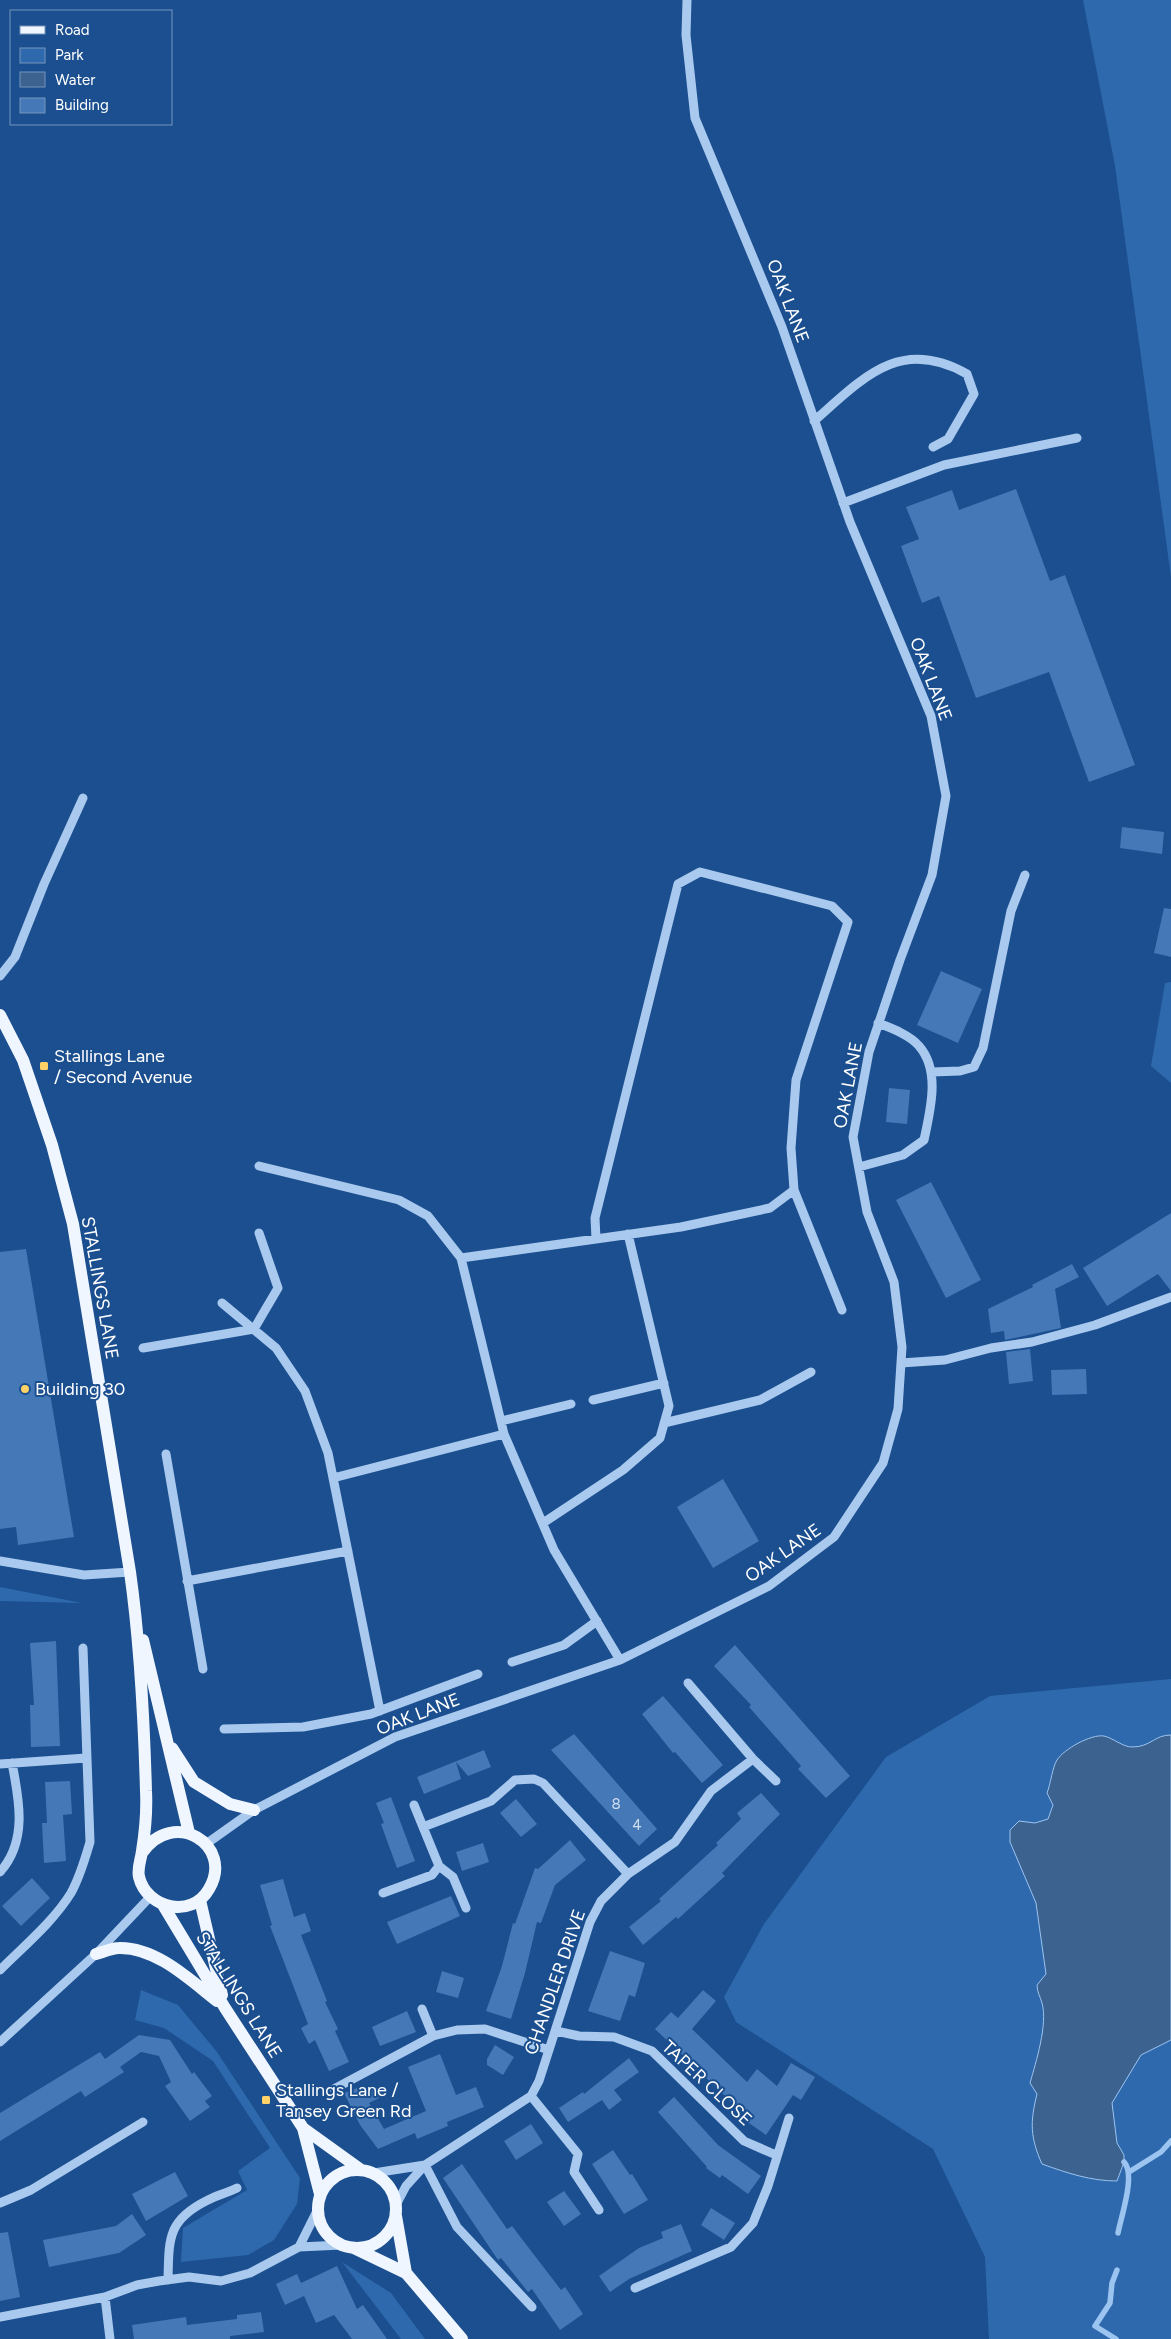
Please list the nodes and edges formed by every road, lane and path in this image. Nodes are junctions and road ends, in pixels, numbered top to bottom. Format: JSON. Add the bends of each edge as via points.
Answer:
{"nodes":[{"id":1,"x":687,"y":0,"type":"edge"},
{"id":2,"x":814,"y":421,"type":"junction"},
{"id":3,"x":1076,"y":438,"type":"dead end"},
{"id":4,"x":933,"y":447,"type":"dead end"},
{"id":5,"x":843,"y":503,"type":"junction"},
{"id":6,"x":83,"y":798,"type":"dead end"},
{"id":7,"x":1025,"y":875,"type":"dead end"},
{"id":8,"x":0,"y":976,"type":"edge"},
{"id":9,"x":0,"y":1015,"type":"edge"},
{"id":10,"x":878,"y":1023,"type":"junction"},
{"id":11,"x":932,"y":1072,"type":"junction"},
{"id":12,"x":259,"y":1166,"type":"dead end"},
{"id":13,"x":859,"y":1167,"type":"junction"},
{"id":14,"x":794,"y":1190,"type":"junction"},
{"id":15,"x":259,"y":1233,"type":"dead end"},
{"id":16,"x":628,"y":1234,"type":"junction"},
{"id":17,"x":596,"y":1239,"type":"junction"},
{"id":18,"x":461,"y":1258,"type":"junction"},
{"id":19,"x":1171,"y":1296,"type":"edge"},
{"id":20,"x":222,"y":1303,"type":"dead end"},
{"id":21,"x":842,"y":1310,"type":"dead end"},
{"id":22,"x":254,"y":1329,"type":"junction"},
{"id":23,"x":143,"y":1348,"type":"dead end"},
{"id":24,"x":901,"y":1363,"type":"junction"},
{"id":25,"x":811,"y":1372,"type":"dead end"},
{"id":26,"x":664,"y":1383,"type":"junction"},
{"id":27,"x":593,"y":1400,"type":"dead end"},
{"id":28,"x":571,"y":1404,"type":"dead end"},
{"id":29,"x":501,"y":1421,"type":"junction"},
{"id":30,"x":664,"y":1423,"type":"junction"},
{"id":31,"x":504,"y":1434,"type":"junction"},
{"id":32,"x":166,"y":1454,"type":"dead end"},
{"id":33,"x":333,"y":1478,"type":"junction"},
{"id":34,"x":543,"y":1523,"type":"junction"},
{"id":35,"x":348,"y":1551,"type":"junction"},
{"id":36,"x":0,"y":1561,"type":"edge"},
{"id":37,"x":130,"y":1572,"type":"junction"},
{"id":38,"x":187,"y":1581,"type":"junction"},
{"id":39,"x":135,"y":1606,"type":"junction"},
{"id":40,"x":597,"y":1621,"type":"junction"},
{"id":41,"x":83,"y":1648,"type":"dead end"},
{"id":42,"x":620,"y":1660,"type":"junction"},
{"id":43,"x":512,"y":1662,"type":"dead end"},
{"id":44,"x":203,"y":1670,"type":"dead end"},
{"id":45,"x":478,"y":1674,"type":"dead end"},
{"id":46,"x":688,"y":1683,"type":"dead end"},
{"id":47,"x":380,"y":1710,"type":"junction"},
{"id":48,"x":224,"y":1729,"type":"dead end"},
{"id":49,"x":167,"y":1740,"type":"junction"},
{"id":50,"x":86,"y":1758,"type":"junction"},
{"id":51,"x":753,"y":1758,"type":"junction"},
{"id":52,"x":12,"y":1763,"type":"junction"},
{"id":53,"x":0,"y":1764,"type":"edge"},
{"id":54,"x":776,"y":1781,"type":"dead end"},
{"id":55,"x":414,"y":1805,"type":"dead end"},
{"id":56,"x":254,"y":1810,"type":"junction"},
{"id":57,"x":424,"y":1827,"type":"junction"},
{"id":58,"x":189,"y":1832,"type":"junction"},
{"id":59,"x":206,"y":1844,"type":"junction"},
{"id":60,"x":142,"y":1853,"type":"junction"},
{"id":61,"x":439,"y":1866,"type":"junction"},
{"id":62,"x":0,"y":1872,"type":"edge"},
{"id":63,"x":628,"y":1874,"type":"junction"},
{"id":64,"x":383,"y":1893,"type":"dead end"},
{"id":65,"x":150,"y":1897,"type":"junction"},
{"id":66,"x":200,"y":1900,"type":"junction"},
{"id":67,"x":163,"y":1905,"type":"junction"},
{"id":68,"x":466,"y":1908,"type":"dead end"},
{"id":69,"x":96,"y":1954,"type":"junction"},
{"id":70,"x":0,"y":1970,"type":"edge"},
{"id":71,"x":225,"y":2008,"type":"junction"},
{"id":72,"x":422,"y":2009,"type":"dead end"},
{"id":73,"x":556,"y":2031,"type":"junction"},
{"id":74,"x":433,"y":2036,"type":"junction"},
{"id":75,"x":0,"y":2042,"type":"edge"},
{"id":76,"x":549,"y":2050,"type":"junction"},
{"id":77,"x":334,"y":2089,"type":"dead end"},
{"id":78,"x":531,"y":2096,"type":"junction"},
{"id":79,"x":789,"y":2118,"type":"dead end"},
{"id":80,"x":143,"y":2122,"type":"dead end"},
{"id":81,"x":303,"y":2128,"type":"junction"},
{"id":82,"x":776,"y":2155,"type":"junction"},
{"id":83,"x":425,"y":2165,"type":"junction"},
{"id":84,"x":360,"y":2170,"type":"junction"},
{"id":85,"x":374,"y":2173,"type":"junction"},
{"id":86,"x":237,"y":2188,"type":"dead end"},
{"id":87,"x":320,"y":2194,"type":"junction"},
{"id":88,"x":0,"y":2202,"type":"edge"},
{"id":89,"x":396,"y":2210,"type":"junction"},
{"id":90,"x":599,"y":2210,"type":"dead end"},
{"id":91,"x":317,"y":2211,"type":"junction"},
{"id":92,"x":348,"y":2246,"type":"junction"},
{"id":93,"x":299,"y":2247,"type":"junction"},
{"id":94,"x":406,"y":2273,"type":"junction"},
{"id":95,"x":168,"y":2280,"type":"junction"},
{"id":96,"x":635,"y":2288,"type":"dead end"},
{"id":97,"x":105,"y":2297,"type":"junction"},
{"id":98,"x":532,"y":2307,"type":"dead end"},
{"id":99,"x":0,"y":2317,"type":"edge"},
{"id":100,"x":110,"y":2339,"type":"edge"},
{"id":101,"x":462,"y":2339,"type":"edge"}],
"edges":[{"from":1,"to":2,"type":"street","name":"OAK LANE","via":[[686,35],[696,118],[782,327]]},
{"from":2,"to":4,"type":"street","via":[[874,370],[907,358],[948,363],[967,374],[974,394],[948,439]]},
{"from":2,"to":5,"type":"street","name":"OAK LANE"},
{"from":3,"to":5,"type":"street","via":[[944,465]]},
{"from":5,"to":10,"type":"street","name":"OAK LANE","via":[[931,716],[946,796],[932,875]]},
{"from":6,"to":8,"type":"street","via":[[14,957]]},
{"from":7,"to":11,"type":"street","via":[[1011,911],[983,1048],[974,1067]]},
{"from":9,"to":37,"type":"main road","name":"STALLINGS LANE","via":[[23,1060],[52,1145],[72,1224]]},
{"from":10,"to":11,"type":"street","via":[[919,1046]]},
{"from":10,"to":13,"type":"street","name":"OAK LANE","via":[[869,1052],[853,1137]]},
{"from":11,"to":13,"type":"street","via":[[924,1140],[903,1155]]},
{"from":12,"to":18,"type":"street","via":[[400,1200],[428,1216]]},
{"from":13,"to":24,"type":"street","name":"OAK LANE","via":[[867,1212],[894,1282]]},
{"from":14,"to":16,"type":"street","via":[[770,1208],[682,1227]]},
{"from":14,"to":17,"type":"street","via":[[791,1148],[796,1080],[848,922],[832,906],[700,872],[678,884],[595,1218]]},
{"from":14,"to":21,"type":"street"},
{"from":15,"to":22,"type":"street","via":[[278,1288]]},
{"from":16,"to":17,"type":"street"},
{"from":16,"to":26,"type":"street"},
{"from":17,"to":18,"type":"street"},
{"from":18,"to":29,"type":"street"},
{"from":19,"to":24,"type":"street","via":[[1095,1325],[1032,1342],[945,1360]]},
{"from":20,"to":22,"type":"street"},
{"from":22,"to":23,"type":"street"},
{"from":22,"to":33,"type":"street","via":[[276,1348],[304,1391],[328,1453]]},
{"from":24,"to":42,"type":"street","name":"OAK LANE","via":[[898,1409],[883,1463],[834,1537],[769,1586]]},
{"from":25,"to":30,"type":"street","via":[[760,1400]]},
{"from":26,"to":27,"type":"street"},
{"from":26,"to":30,"type":"street","via":[[670,1406]]},
{"from":28,"to":29,"type":"street"},
{"from":29,"to":31,"type":"street"},
{"from":30,"to":34,"type":"street","via":[[660,1438],[624,1470]]},
{"from":31,"to":33,"type":"street"},
{"from":31,"to":34,"type":"street"},
{"from":32,"to":38,"type":"street"},
{"from":33,"to":35,"type":"street"},
{"from":34,"to":40,"type":"street","via":[[554,1550]]},
{"from":35,"to":38,"type":"street"},
{"from":35,"to":47,"type":"street"},
{"from":36,"to":37,"type":"street","via":[[84,1575]]},
{"from":37,"to":39,"type":"main road","name":"STALLINGS LANE"},
{"from":38,"to":44,"type":"street"},
{"from":39,"to":49,"type":"main road"},
{"from":39,"to":60,"type":"main road","via":[[146,1792]]},
{"from":40,"to":42,"type":"street"},
{"from":40,"to":43,"type":"street","via":[[564,1645]]},
{"from":41,"to":50,"type":"street"},
{"from":42,"to":56,"type":"street","name":"OAK LANE","via":[[396,1737]]},
{"from":45,"to":47,"type":"street"},
{"from":46,"to":51,"type":"street"},
{"from":47,"to":48,"type":"street","via":[[304,1727]]},
{"from":49,"to":56,"type":"main road","via":[[194,1782],[230,1804]]},
{"from":49,"to":58,"type":"main road"},
{"from":50,"to":52,"type":"street"},
{"from":50,"to":70,"type":"street","via":[[90,1842],[84,1862],[71,1892],[55,1914]]},
{"from":51,"to":54,"type":"street"},
{"from":51,"to":63,"type":"street","name":"CHANDLER DRIVE","via":[[711,1791],[675,1842]]},
{"from":52,"to":53,"type":"street"},
{"from":52,"to":62,"type":"street","via":[[20,1823],[14,1845]]},
{"from":55,"to":57,"type":"street"},
{"from":56,"to":59,"type":"street","name":"OAK LANE"},
{"from":57,"to":61,"type":"street"},
{"from":57,"to":63,"type":"street","via":[[491,1801],[515,1780],[534,1779],[543,1783]]},
{"from":58,"to":59,"type":"main road"},
{"from":58,"to":60,"type":"main road","via":[[162,1834]]},
{"from":59,"to":66,"type":"main road","via":[[213,1855],[215,1867],[211,1885]]},
{"from":60,"to":65,"type":"main road","via":[[139,1876]]},
{"from":61,"to":64,"type":"street","via":[[432,1875]]},
{"from":61,"to":68,"type":"street","via":[[453,1877]]},
{"from":63,"to":73,"type":"street","name":"CHANDLER DRIVE","via":[[601,1901],[590,1922]]},
{"from":65,"to":67,"type":"main road"},
{"from":65,"to":69,"type":"street"},
{"from":66,"to":67,"type":"main road","via":[[176,1908]]},
{"from":66,"to":71,"type":"main road"},
{"from":67,"to":71,"type":"main road","name":"STALLINGS LANE"},
{"from":69,"to":71,"type":"main road","via":[[118,1948],[144,1952],[176,1969]]},
{"from":69,"to":75,"type":"street"},
{"from":71,"to":81,"type":"main road","name":"STALLINGS LANE"},
{"from":72,"to":74,"type":"street"},
{"from":73,"to":76,"type":"street","name":"CHANDLER DRIVE"},
{"from":73,"to":82,"type":"street","name":"TAPER CLOSE","via":[[579,2036],[614,2037],[652,2051],[744,2140]]},
{"from":74,"to":76,"type":"street","via":[[457,2030],[485,2029]]},
{"from":74,"to":77,"type":"street"},
{"from":76,"to":78,"type":"street","name":"CHANDLER DRIVE"},
{"from":78,"to":83,"type":"street"},
{"from":78,"to":90,"type":"street","via":[[578,2154],[574,2172]]},
{"from":79,"to":82,"type":"street"},
{"from":80,"to":88,"type":"street","via":[[30,2190]]},
{"from":81,"to":84,"type":"main road","name":"STALLINGS LANE"},
{"from":81,"to":87,"type":"main road","name":"STALLINGS LANE"},
{"from":82,"to":96,"type":"street","via":[[753,2223],[730,2247]]},
{"from":83,"to":85,"type":"street"},
{"from":83,"to":89,"type":"street","via":[[406,2186]]},
{"from":83,"to":98,"type":"street","via":[[457,2227]]},
{"from":84,"to":85,"type":"main road"},
{"from":84,"to":87,"type":"main road","via":[[344,2171],[329,2180]]},
{"from":85,"to":89,"type":"main road","via":[[392,2192]]},
{"from":86,"to":95,"type":"street","via":[[188,2211],[174,2226]]},
{"from":87,"to":91,"type":"main road"},
{"from":89,"to":92,"type":"main road","via":[[391,2228],[381,2239],[369,2246]]},
{"from":89,"to":94,"type":"main road"},
{"from":91,"to":92,"type":"main road","via":[[321,2225],[330,2237]]},
{"from":91,"to":93,"type":"street"},
{"from":92,"to":93,"type":"street"},
{"from":92,"to":94,"type":"main road"},
{"from":93,"to":95,"type":"street","via":[[250,2273],[221,2281],[189,2277]]},
{"from":94,"to":101,"type":"main road"},
{"from":95,"to":97,"type":"street"},
{"from":97,"to":99,"type":"street"},
{"from":97,"to":100,"type":"street"}]}
